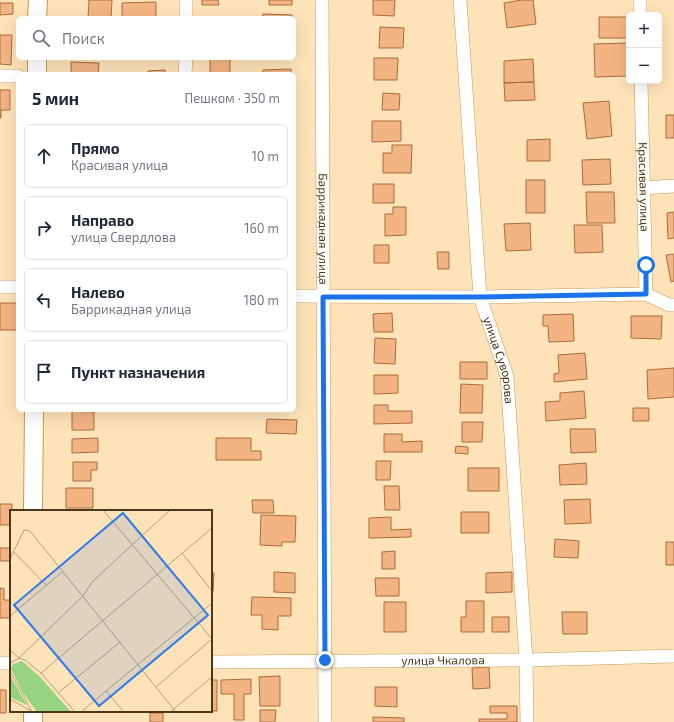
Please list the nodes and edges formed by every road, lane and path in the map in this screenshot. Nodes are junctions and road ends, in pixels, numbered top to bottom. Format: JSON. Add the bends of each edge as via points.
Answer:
{"nodes":[{"id":1,"x":38,"y":0,"type":"edge"},
{"id":2,"x":186,"y":0,"type":"edge"},
{"id":3,"x":322,"y":0,"type":"edge"},
{"id":4,"x":460,"y":0,"type":"edge"},
{"id":5,"x":640,"y":0,"type":"edge"},
{"id":6,"x":640,"y":12,"type":"edge"},
{"id":7,"x":37,"y":16,"type":"edge"},
{"id":8,"x":186,"y":16,"type":"edge"},
{"id":9,"x":37,"y":60,"type":"edge"},
{"id":10,"x":186,"y":60,"type":"edge"},
{"id":11,"x":37,"y":72,"type":"edge"},
{"id":12,"x":185,"y":72,"type":"edge"},
{"id":13,"x":0,"y":76,"type":"edge"},
{"id":14,"x":16,"y":76,"type":"edge"},
{"id":15,"x":641,"y":84,"type":"edge"},
{"id":16,"x":674,"y":186,"type":"edge"},
{"id":17,"x":644,"y":188,"type":"junction"},
{"id":18,"x":0,"y":287,"type":"edge"},
{"id":19,"x":16,"y":287,"type":"edge"},
{"id":20,"x":646,"y":294,"type":"junction"},
{"id":21,"x":296,"y":296,"type":"edge"},
{"id":22,"x":323,"y":297,"type":"junction"},
{"id":23,"x":480,"y":297,"type":"junction"},
{"id":24,"x":674,"y":305,"type":"edge"},
{"id":25,"x":34,"y":412,"type":"edge"},
{"id":26,"x":34,"y":510,"type":"edge"},
{"id":27,"x":674,"y":656,"type":"edge"},
{"id":28,"x":325,"y":660,"type":"junction"},
{"id":29,"x":526,"y":660,"type":"junction"},
{"id":30,"x":212,"y":662,"type":"edge"},
{"id":31,"x":325,"y":722,"type":"edge"},
{"id":32,"x":527,"y":722,"type":"edge"}],
"edges":[{"from":1,"to":7,"type":"street"},
{"from":2,"to":8,"type":"street"},
{"from":3,"to":22,"type":"street","name":"Баррикадная улица"},
{"from":4,"to":23,"type":"street","name":"улица Суворова"},
{"from":5,"to":6,"type":"street"},
{"from":9,"to":11,"type":"street"},
{"from":10,"to":12,"type":"street"},
{"from":13,"to":14,"type":"street"},
{"from":15,"to":17,"type":"street","name":"Красивая улица"},
{"from":16,"to":17,"type":"street"},
{"from":17,"to":20,"type":"street","name":"Красивая улица"},
{"from":18,"to":19,"type":"street"},
{"from":20,"to":23,"type":"street"},
{"from":20,"to":24,"type":"street"},
{"from":21,"to":22,"type":"street"},
{"from":22,"to":23,"type":"street"},
{"from":22,"to":28,"type":"street","name":"Баррикадная улица"},
{"from":23,"to":29,"type":"street","name":"улица Суворова","via":[[507,376]]},
{"from":25,"to":26,"type":"street"},
{"from":27,"to":29,"type":"street","name":"улица Чкалова"},
{"from":28,"to":29,"type":"street","name":"улица Чкалова"},
{"from":28,"to":30,"type":"street","name":"улица Чкалова"},
{"from":28,"to":31,"type":"street","name":"Баррикадная улица"},
{"from":29,"to":32,"type":"street","name":"улица Суворова"}]}
